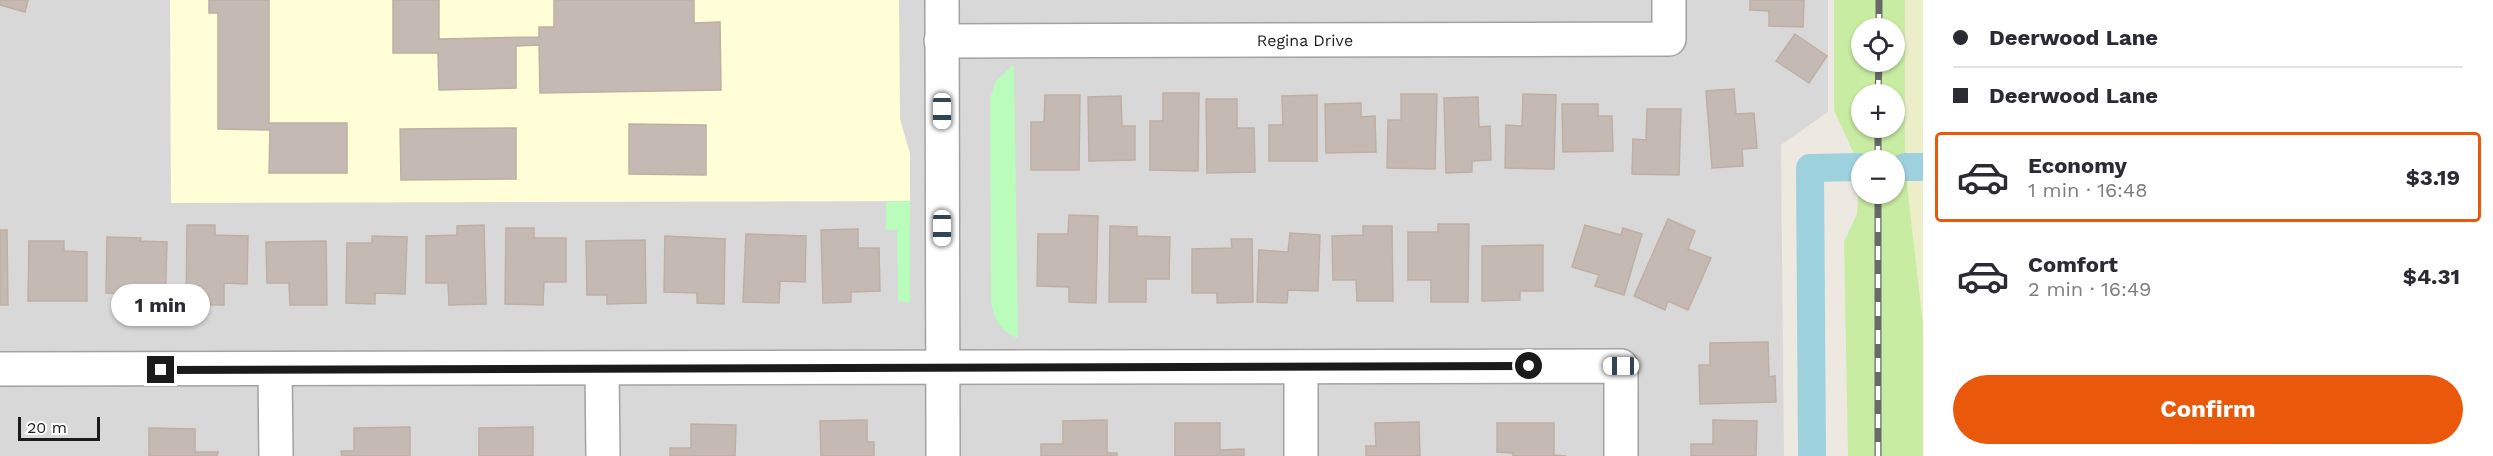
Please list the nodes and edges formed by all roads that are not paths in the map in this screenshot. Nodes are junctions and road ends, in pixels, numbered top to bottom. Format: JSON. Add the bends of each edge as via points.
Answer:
{"nodes":[{"id":1,"x":942,"y":0,"type":"edge"},
{"id":2,"x":1670,"y":0,"type":"edge"},
{"id":3,"x":942,"y":41,"type":"junction"},
{"id":4,"x":1300,"y":367,"type":"junction"},
{"id":5,"x":0,"y":369,"type":"edge"},
{"id":6,"x":602,"y":369,"type":"junction"},
{"id":7,"x":942,"y":369,"type":"junction"},
{"id":8,"x":275,"y":370,"type":"junction"},
{"id":9,"x":276,"y":456,"type":"edge"},
{"id":10,"x":603,"y":456,"type":"edge"},
{"id":11,"x":943,"y":456,"type":"edge"},
{"id":12,"x":1301,"y":456,"type":"edge"},
{"id":13,"x":1621,"y":456,"type":"edge"}],
"edges":[{"from":1,"to":3,"type":"street"},
{"from":2,"to":3,"type":"street","name":"Regina Drive","via":[[1670,39]]},
{"from":3,"to":7,"type":"street"},
{"from":4,"to":7,"type":"street"},
{"from":4,"to":12,"type":"street"},
{"from":4,"to":13,"type":"street","via":[[1621,366]]},
{"from":5,"to":8,"type":"street"},
{"from":6,"to":7,"type":"street"},
{"from":6,"to":8,"type":"street"},
{"from":6,"to":10,"type":"street"},
{"from":7,"to":11,"type":"street"},
{"from":8,"to":9,"type":"street"}]}
